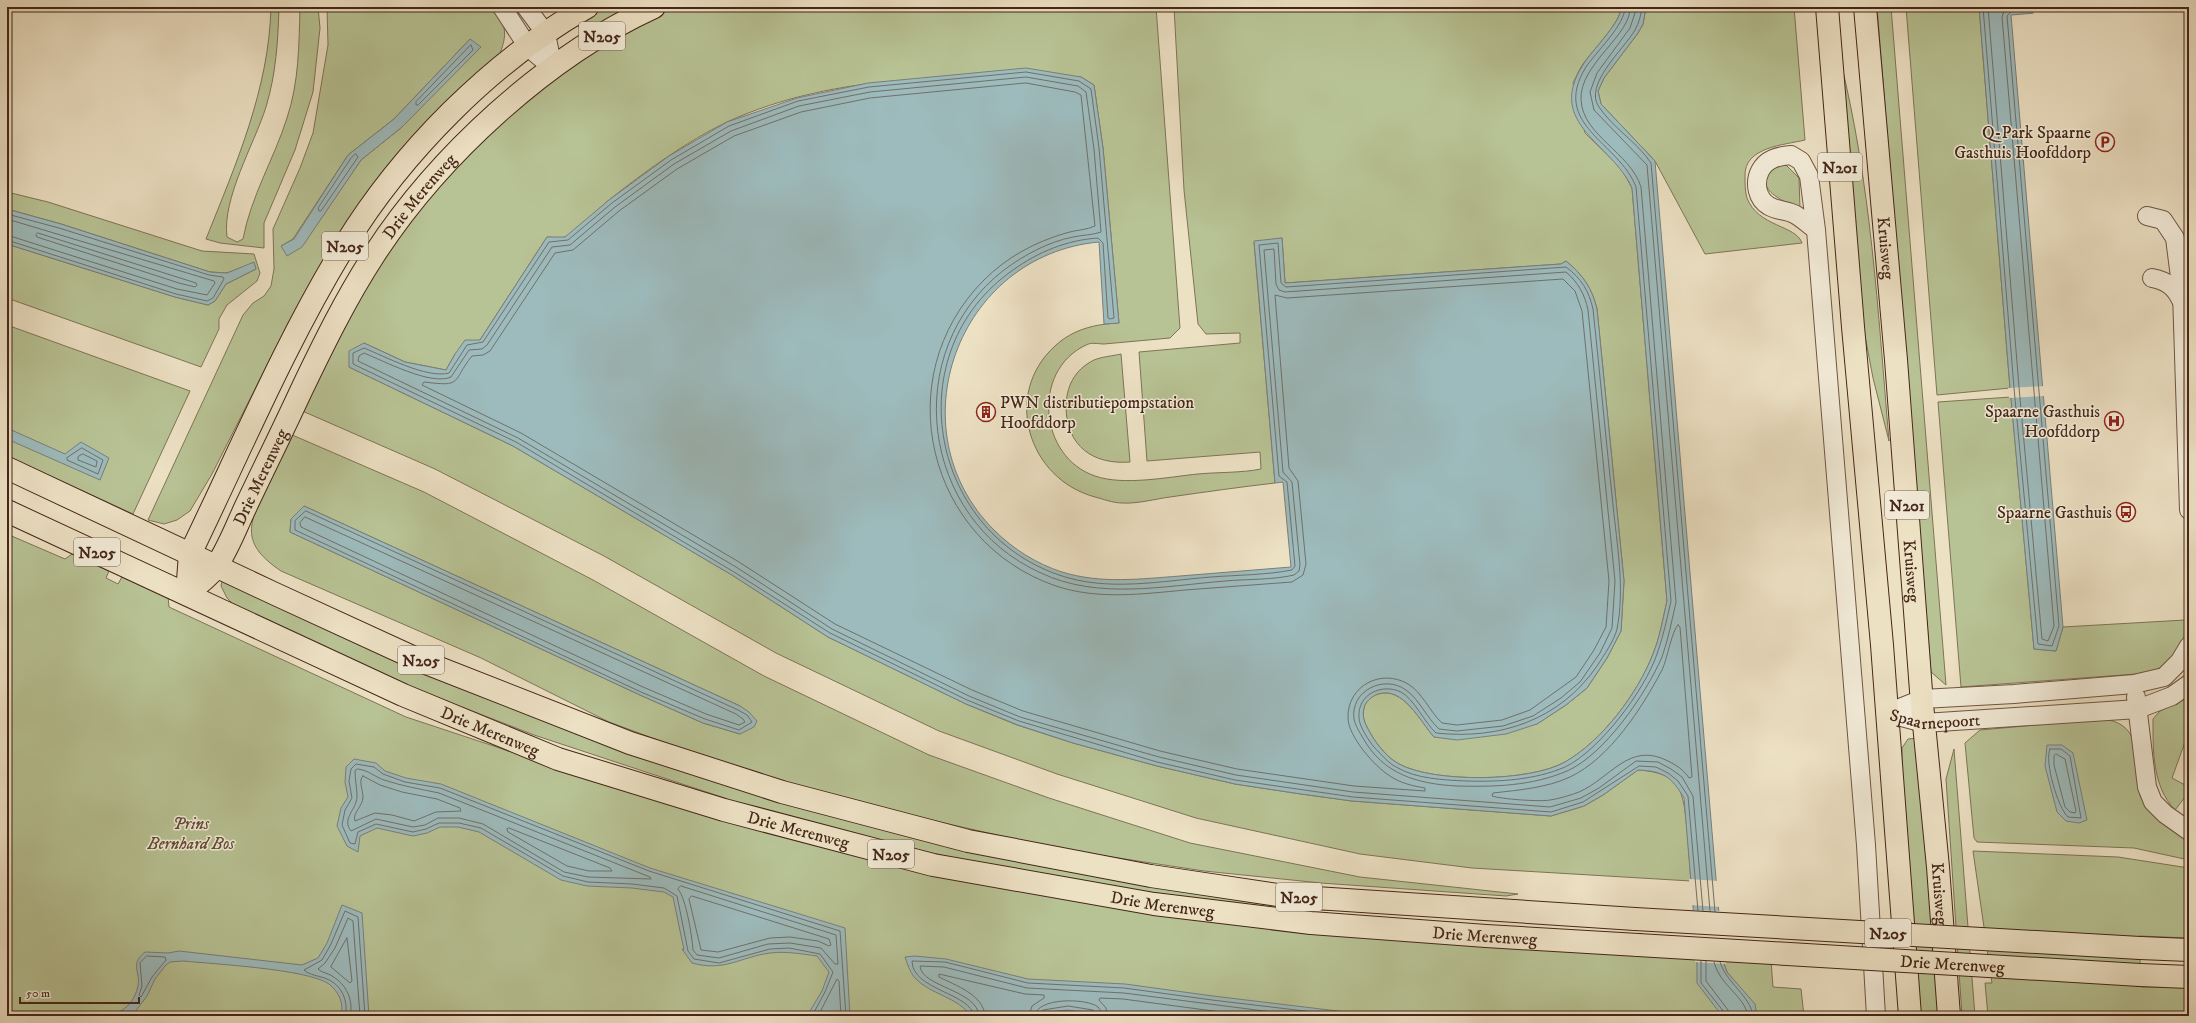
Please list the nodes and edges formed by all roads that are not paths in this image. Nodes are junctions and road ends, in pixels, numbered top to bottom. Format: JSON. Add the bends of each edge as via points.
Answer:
{"nodes":[{"id":1,"x":502,"y":7,"type":"edge"},
{"id":2,"x":526,"y":7,"type":"edge"},
{"id":3,"x":587,"y":7,"type":"edge"},
{"id":4,"x":654,"y":7,"type":"edge"},
{"id":5,"x":1827,"y":7,"type":"edge"},
{"id":6,"x":1865,"y":7,"type":"edge"},
{"id":7,"x":546,"y":34,"type":"junction"},
{"id":8,"x":528,"y":47,"type":"junction"},
{"id":9,"x":553,"y":68,"type":"junction"},
{"id":10,"x":2147,"y":216,"type":"dead end"},
{"id":11,"x":1816,"y":230,"type":"dead end"},
{"id":12,"x":2152,"y":278,"type":"dead end"},
{"id":13,"x":2182,"y":300,"type":"junction"},
{"id":14,"x":2188,"y":420,"type":"edge"},
{"id":15,"x":7,"y":468,"type":"edge"},
{"id":16,"x":2189,"y":510,"type":"edge"},
{"id":17,"x":7,"y":511,"type":"edge"},
{"id":18,"x":190,"y":554,"type":"junction"},
{"id":19,"x":217,"y":567,"type":"junction"},
{"id":20,"x":187,"y":594,"type":"junction"},
{"id":21,"x":2189,"y":646,"type":"edge"},
{"id":22,"x":2134,"y":684,"type":"junction"},
{"id":23,"x":2189,"y":684,"type":"edge"},
{"id":24,"x":1922,"y":699,"type":"junction"},
{"id":25,"x":2138,"y":709,"type":"junction"},
{"id":26,"x":1887,"y":713,"type":"junction"},
{"id":27,"x":1924,"y":722,"type":"junction"},
{"id":28,"x":2189,"y":831,"type":"edge"},
{"id":29,"x":2189,"y":950,"type":"edge"},
{"id":30,"x":2189,"y":977,"type":"edge"},
{"id":31,"x":1876,"y":1016,"type":"edge"},
{"id":32,"x":1910,"y":1016,"type":"edge"},
{"id":33,"x":1949,"y":1016,"type":"edge"}],
"edges":[{"from":1,"to":8,"type":"street"},
{"from":2,"to":7,"type":"street"},
{"from":3,"to":7,"type":"main road","name":"Drie Merenweg","number":"N205"},
{"from":4,"to":9,"type":"main road","name":"Drie Merenweg","number":"N205","via":[[605,34]]},
{"from":5,"to":26,"type":"main road","number":"N201"},
{"from":6,"to":24,"type":"main road","name":"Kruisweg","number":"N201"},
{"from":7,"to":8,"type":"main road","name":"Drie Merenweg","number":"N205"},
{"from":7,"to":9,"type":"street"},
{"from":8,"to":9,"type":"street"},
{"from":8,"to":18,"type":"main road","name":"Drie Merenweg","number":"N205","via":[[475,90],[438,126],[409,158],[360,222],[304,319]]},
{"from":9,"to":19,"type":"main road","name":"Drie Merenweg","number":"N205","via":[[498,113],[461,149],[419,194],[374,255],[314,363]]},
{"from":10,"to":13,"type":"street","via":[[2163,220],[2175,238]]},
{"from":11,"to":31,"type":"street","via":[[1866,845]]},
{"from":12,"to":13,"type":"street","via":[[2169,284]]},
{"from":13,"to":14,"type":"street"},
{"from":14,"to":16,"type":"street"},
{"from":15,"to":18,"type":"main road","name":"Drie Merenweg","number":"N205"},
{"from":17,"to":20,"type":"main road","name":"Drie Merenweg","number":"N205"},
{"from":18,"to":19,"type":"main road","name":"Drie Merenweg","number":"N205"},
{"from":18,"to":20,"type":"main road","name":"Drie Merenweg","number":"N205"},
{"from":19,"to":20,"type":"main road","name":"Drie Merenweg","number":"N205"},
{"from":19,"to":29,"type":"main road","name":"Drie Merenweg","number":"N205","bridge":true,"via":[[421,660],[630,743],[782,792],[968,841],[1151,876],[1285,896],[1635,919]]},
{"from":20,"to":30,"type":"main road","name":"Drie Merenweg","number":"N205","bridge":true,"via":[[403,695],[558,759],[724,810],[933,865],[1154,904],[1311,923],[1486,936]]},
{"from":21,"to":22,"type":"street","name":"Spaarnepoort","via":[[2180,661],[2164,677]]},
{"from":22,"to":24,"type":"street","name":"Spaarnepoort"},
{"from":22,"to":25,"type":"street"},
{"from":23,"to":25,"type":"street","name":"Spaarnepoort","via":[[2172,696]]},
{"from":24,"to":26,"type":"street","name":"Spaarnepoort"},
{"from":24,"to":27,"type":"main road","name":"Kruisweg","number":"N201"},
{"from":25,"to":27,"type":"street","name":"Spaarnepoort"},
{"from":25,"to":28,"type":"street","via":[[2147,787],[2153,802]]},
{"from":26,"to":27,"type":"street","name":"Spaarnepoort"},
{"from":26,"to":32,"type":"main road","number":"N201"},
{"from":27,"to":33,"type":"main road","name":"Kruisweg","number":"N201"}]}
